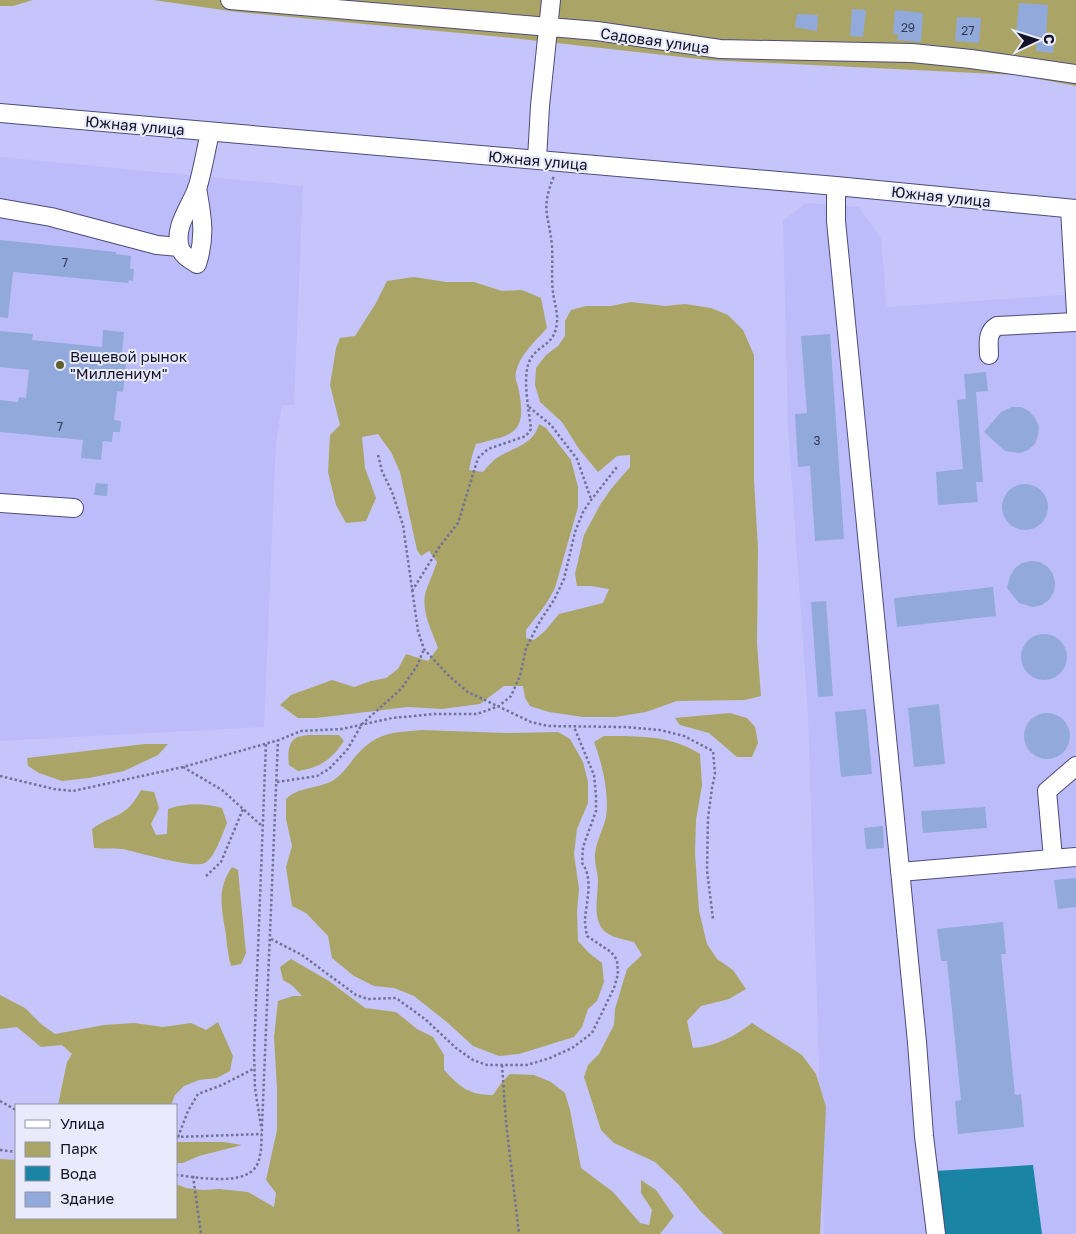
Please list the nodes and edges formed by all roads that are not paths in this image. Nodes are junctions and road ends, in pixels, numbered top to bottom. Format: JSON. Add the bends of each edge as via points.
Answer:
{"nodes":[{"id":1,"x":232,"y":0,"type":"edge"},
{"id":2,"x":551,"y":0,"type":"edge"},
{"id":3,"x":549,"y":27,"type":"junction"},
{"id":4,"x":1076,"y":74,"type":"edge"},
{"id":5,"x":0,"y":113,"type":"edge"},
{"id":6,"x":210,"y":132,"type":"junction"},
{"id":7,"x":537,"y":160,"type":"junction"},
{"id":8,"x":836,"y":186,"type":"junction"},
{"id":9,"x":197,"y":188,"type":"junction"},
{"id":10,"x":0,"y":208,"type":"edge"},
{"id":11,"x":1073,"y":209,"type":"edge"},
{"id":12,"x":179,"y":247,"type":"junction"},
{"id":13,"x":1076,"y":312,"type":"edge"},
{"id":14,"x":1076,"y":322,"type":"edge"},
{"id":15,"x":989,"y":355,"type":"dead end"},
{"id":16,"x":0,"y":503,"type":"edge"},
{"id":17,"x":74,"y":508,"type":"dead end"},
{"id":18,"x":1076,"y":766,"type":"edge"},
{"id":19,"x":1076,"y":857,"type":"edge"},
{"id":20,"x":1054,"y":858,"type":"junction"},
{"id":21,"x":900,"y":872,"type":"junction"},
{"id":22,"x":936,"y":1234,"type":"edge"}],
"edges":[{"from":1,"to":3,"type":"street","name":"Садовая улица"},
{"from":2,"to":3,"type":"street"},
{"from":3,"to":4,"type":"street","name":"Садовая улица","via":[[720,49],[912,53]]},
{"from":3,"to":7,"type":"street"},
{"from":5,"to":6,"type":"street","name":"Южная улица"},
{"from":6,"to":7,"type":"street","name":"Южная улица"},
{"from":6,"to":9,"type":"street"},
{"from":7,"to":8,"type":"street","name":"Южная улица"},
{"from":8,"to":11,"type":"street","name":"Южная улица"},
{"from":8,"to":21,"type":"street","via":[[837,231]]},
{"from":9,"to":12,"type":"street","via":[[181,223]]},
{"from":9,"to":12,"type":"street","via":[[203,228],[197,264]]},
{"from":10,"to":12,"type":"street","via":[[51,217],[157,245]]},
{"from":11,"to":13,"type":"street"},
{"from":14,"to":15,"type":"street","via":[[997,326],[988,336]]},
{"from":16,"to":17,"type":"street"},
{"from":18,"to":20,"type":"street","via":[[1047,790]]},
{"from":19,"to":20,"type":"street"},
{"from":20,"to":21,"type":"street"},
{"from":21,"to":22,"type":"street"}]}
